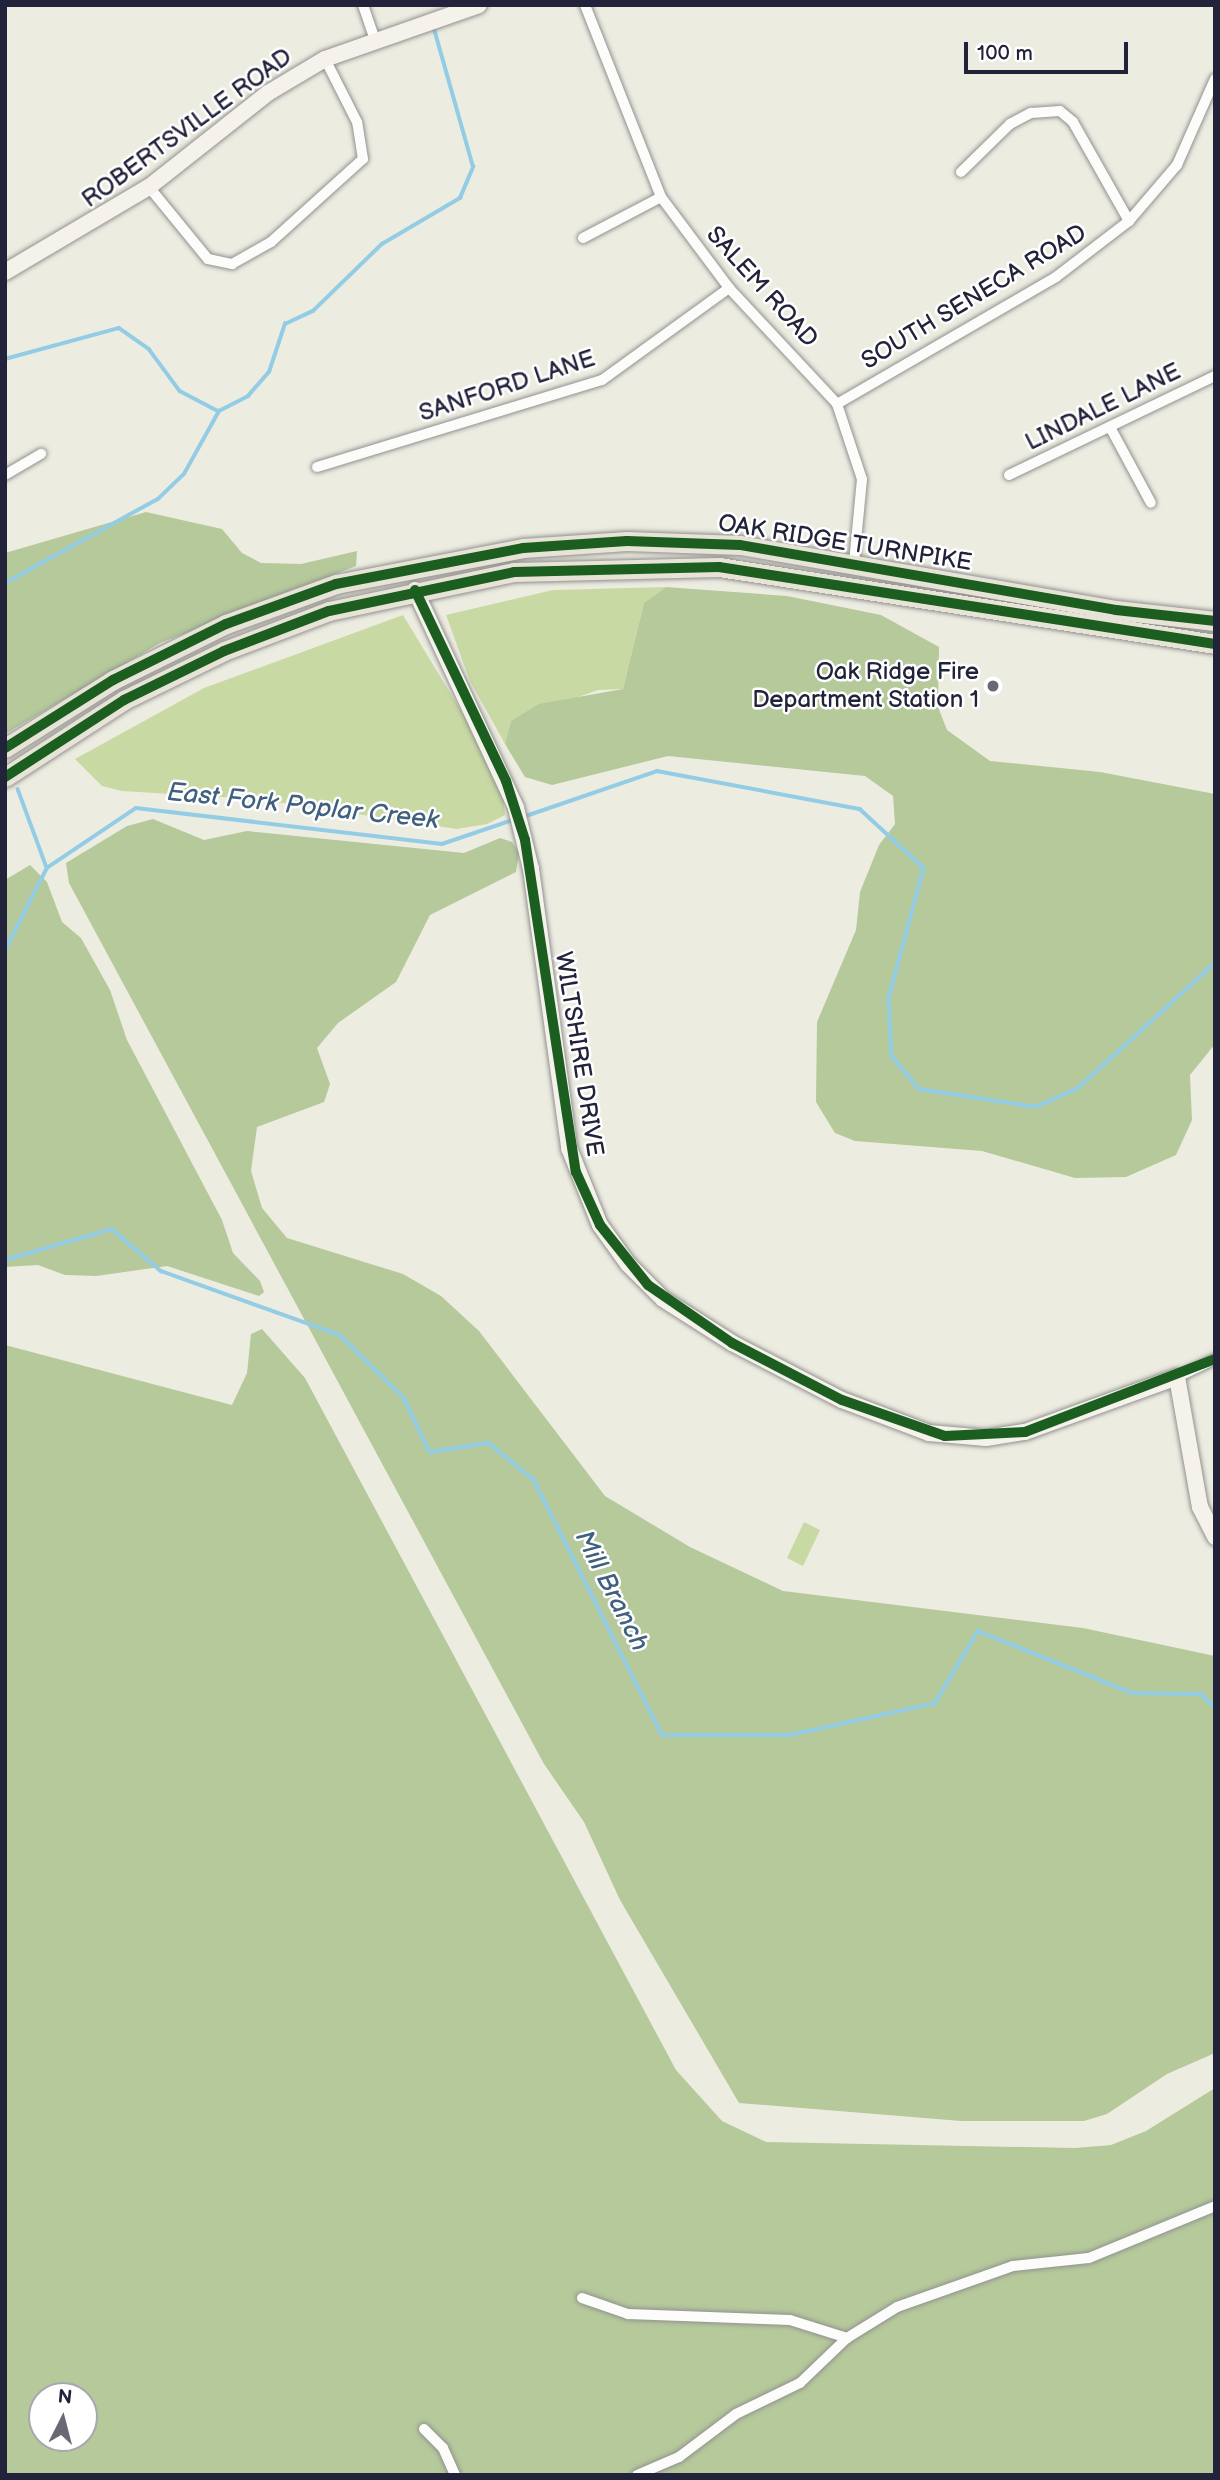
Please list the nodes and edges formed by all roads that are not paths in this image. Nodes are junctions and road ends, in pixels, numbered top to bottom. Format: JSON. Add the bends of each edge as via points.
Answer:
{"nodes":[{"id":1,"x":363,"y":5,"type":"edge"},
{"id":2,"x":479,"y":5,"type":"edge"},
{"id":3,"x":585,"y":5,"type":"edge"},
{"id":4,"x":374,"y":37,"type":"junction"},
{"id":5,"x":325,"y":59,"type":"junction"},
{"id":6,"x":1215,"y":79,"type":"edge"},
{"id":7,"x":961,"y":172,"type":"dead end"},
{"id":8,"x":149,"y":187,"type":"junction"},
{"id":9,"x":661,"y":197,"type":"junction"},
{"id":10,"x":1129,"y":221,"type":"junction"},
{"id":11,"x":583,"y":238,"type":"dead end"},
{"id":12,"x":5,"y":272,"type":"edge"},
{"id":13,"x":729,"y":288,"type":"junction"},
{"id":14,"x":1215,"y":376,"type":"edge"},
{"id":15,"x":838,"y":404,"type":"junction"},
{"id":16,"x":1110,"y":427,"type":"junction"},
{"id":17,"x":41,"y":454,"type":"dead end"},
{"id":18,"x":317,"y":467,"type":"dead end"},
{"id":19,"x":5,"y":475,"type":"edge"},
{"id":20,"x":1009,"y":475,"type":"dead end"},
{"id":21,"x":1150,"y":503,"type":"dead end"},
{"id":22,"x":854,"y":562,"type":"junction"},
{"id":23,"x":409,"y":567,"type":"junction"},
{"id":24,"x":849,"y":584,"type":"junction"},
{"id":25,"x":998,"y":588,"type":"junction"},
{"id":26,"x":415,"y":590,"type":"junction"},
{"id":27,"x":993,"y":611,"type":"junction"},
{"id":28,"x":1215,"y":621,"type":"edge"},
{"id":29,"x":181,"y":644,"type":"junction"},
{"id":30,"x":1215,"y":644,"type":"edge"},
{"id":31,"x":190,"y":666,"type":"junction"},
{"id":32,"x":5,"y":748,"type":"edge"},
{"id":33,"x":5,"y":777,"type":"edge"},
{"id":34,"x":1215,"y":1359,"type":"edge"},
{"id":35,"x":1177,"y":1377,"type":"junction"},
{"id":36,"x":1215,"y":1536,"type":"edge"},
{"id":37,"x":1215,"y":2206,"type":"edge"},
{"id":38,"x":582,"y":2298,"type":"dead end"},
{"id":39,"x":847,"y":2338,"type":"junction"},
{"id":40,"x":424,"y":2429,"type":"dead end"},
{"id":41,"x":455,"y":2475,"type":"edge"},
{"id":42,"x":637,"y":2475,"type":"edge"}],
"edges":[{"from":1,"to":4,"type":"street"},
{"from":2,"to":4,"type":"street","name":"ROBERTSVILLE ROAD"},
{"from":3,"to":9,"type":"street","name":"SALEM ROAD","via":[[638,152]]},
{"from":4,"to":5,"type":"street","name":"ROBERTSVILLE ROAD"},
{"from":5,"to":8,"type":"street","name":"ROBERTSVILLE ROAD","via":[[268,93]]},
{"from":5,"to":8,"type":"street","via":[[357,122],[363,159],[271,242],[232,264],[208,259]]},
{"from":6,"to":10,"type":"street","name":"SOUTH SENECA ROAD","via":[[1177,165]]},
{"from":7,"to":10,"type":"street","via":[[1010,124],[1031,113],[1060,111],[1073,122]]},
{"from":8,"to":12,"type":"street","name":"ROBERTSVILLE ROAD"},
{"from":9,"to":11,"type":"street"},
{"from":9,"to":13,"type":"street","name":"SALEM ROAD"},
{"from":10,"to":15,"type":"street","name":"SOUTH SENECA ROAD","via":[[1056,277]]},
{"from":13,"to":15,"type":"street","name":"SALEM ROAD"},
{"from":13,"to":18,"type":"street","name":"SANFORD LANE","via":[[602,380]]},
{"from":14,"to":16,"type":"street","name":"LINDALE LANE"},
{"from":15,"to":22,"type":"street","name":"SALEM ROAD","via":[[862,479]]},
{"from":16,"to":20,"type":"street","name":"LINDALE LANE"},
{"from":16,"to":21,"type":"street"},
{"from":17,"to":19,"type":"street"},
{"from":22,"to":23,"type":"highway","name":"OAK RIDGE TURNPIKE","via":[[740,545],[627,541],[523,548]]},
{"from":22,"to":24,"type":"highway"},
{"from":22,"to":25,"type":"highway","name":"OAK RIDGE TURNPIKE"},
{"from":23,"to":26,"type":"highway"},
{"from":23,"to":29,"type":"highway","name":"OAK RIDGE TURNPIKE","via":[[324,588]]},
{"from":24,"to":26,"type":"highway","name":"OAK RIDGE TURNPIKE","via":[[719,567],[587,566]]},
{"from":24,"to":27,"type":"highway","name":"OAK RIDGE TURNPIKE"},
{"from":25,"to":27,"type":"highway"},
{"from":25,"to":28,"type":"highway","name":"OAK RIDGE TURNPIKE"},
{"from":26,"to":31,"type":"highway","name":"OAK RIDGE TURNPIKE","via":[[329,611]]},
{"from":26,"to":35,"type":"street","name":"WILTSHIRE DRIVE","via":[[516,808],[523,833],[576,1172],[612,1242],[663,1299],[842,1400],[945,1436],[1025,1432]]},
{"from":27,"to":30,"type":"highway","name":"OAK RIDGE TURNPIKE"},
{"from":29,"to":31,"type":"highway"},
{"from":29,"to":32,"type":"highway","name":"OAK RIDGE TURNPIKE","via":[[72,703]]},
{"from":31,"to":33,"type":"highway","name":"OAK RIDGE TURNPIKE","via":[[83,724]]},
{"from":34,"to":35,"type":"street","name":"WILTSHIRE DRIVE"},
{"from":35,"to":36,"type":"street","via":[[1200,1507]]},
{"from":37,"to":39,"type":"street","via":[[1089,2258],[1013,2266],[927,2295]]},
{"from":38,"to":39,"type":"street","via":[[628,2314],[790,2320]]},
{"from":39,"to":42,"type":"street","via":[[800,2383],[736,2414],[680,2458]]},
{"from":40,"to":41,"type":"street","via":[[443,2448]]}]}
